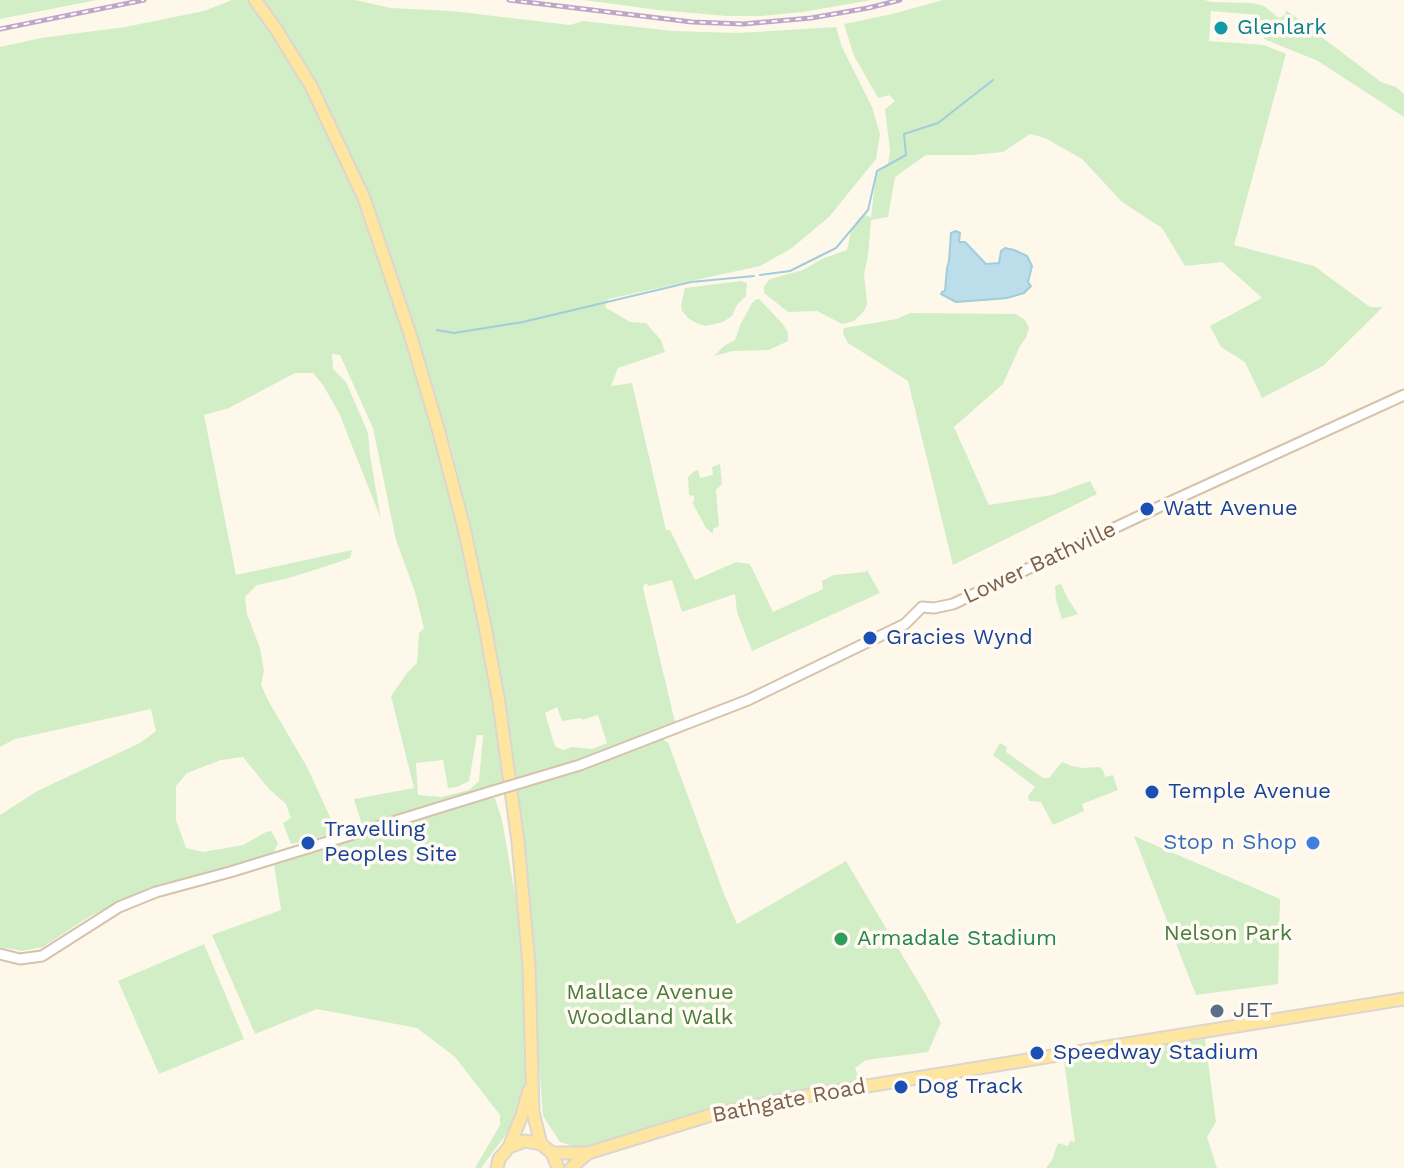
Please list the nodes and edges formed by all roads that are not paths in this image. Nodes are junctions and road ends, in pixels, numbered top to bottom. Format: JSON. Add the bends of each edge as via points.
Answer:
{"nodes":[{"id":1,"x":255,"y":0,"type":"edge"},
{"id":2,"x":1404,"y":395,"type":"edge"},
{"id":3,"x":0,"y":954,"type":"edge"},
{"id":4,"x":1404,"y":999,"type":"edge"},
{"id":5,"x":532,"y":1073,"type":"junction"},
{"id":6,"x":541,"y":1144,"type":"junction"},
{"id":7,"x":509,"y":1147,"type":"junction"},
{"id":8,"x":552,"y":1153,"type":"junction"},
{"id":9,"x":588,"y":1153,"type":"junction"},
{"id":10,"x":498,"y":1163,"type":"edge"},
{"id":11,"x":488,"y":1168,"type":"edge"},
{"id":12,"x":558,"y":1168,"type":"edge"},
{"id":13,"x":571,"y":1168,"type":"edge"}],
"edges":[{"from":1,"to":5,"type":"main road","via":[[311,86],[364,198],[439,432],[499,703],[524,904]]},
{"from":2,"to":3,"type":"main road","name":"Lower Bathville","bridge":true,"via":[[953,604],[922,607],[905,624],[748,700],[580,765],[156,892],[119,907],[42,956],[20,959]]},
{"from":4,"to":9,"type":"main road","name":"Bathgate Road","via":[[781,1100],[711,1115]]},
{"from":5,"to":6,"type":"main road"},
{"from":5,"to":7,"type":"main road"},
{"from":6,"to":7,"type":"main road","via":[[525,1141]]},
{"from":6,"to":8,"type":"main road"},
{"from":7,"to":10,"type":"main road"},
{"from":8,"to":9,"type":"main road","name":"Bathgate Road"},
{"from":8,"to":12,"type":"main road"},
{"from":9,"to":13,"type":"main road","name":"Bathgate Road"},
{"from":10,"to":11,"type":"main road"}]}
